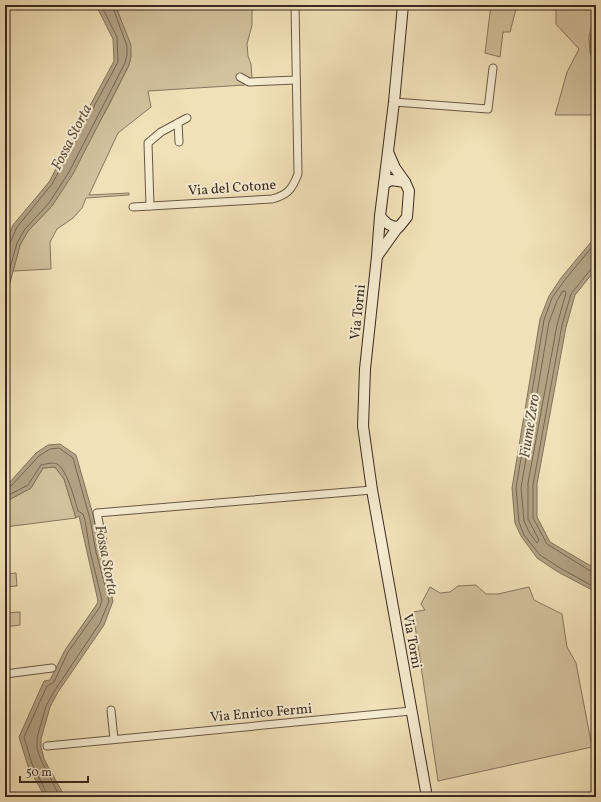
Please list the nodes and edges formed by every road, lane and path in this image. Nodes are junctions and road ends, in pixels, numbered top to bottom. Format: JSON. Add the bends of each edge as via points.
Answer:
{"nodes":[{"id":1,"x":295,"y":5,"type":"edge"},
{"id":2,"x":403,"y":5,"type":"edge"},
{"id":3,"x":493,"y":68,"type":"dead end"},
{"id":4,"x":240,"y":77,"type":"dead end"},
{"id":5,"x":296,"y":80,"type":"junction"},
{"id":6,"x":394,"y":102,"type":"junction"},
{"id":7,"x":187,"y":118,"type":"dead end"},
{"id":8,"x":178,"y":123,"type":"junction"},
{"id":9,"x":179,"y":142,"type":"dead end"},
{"id":10,"x":388,"y":152,"type":"junction"},
{"id":11,"x":405,"y":182,"type":"junction"},
{"id":12,"x":384,"y":184,"type":"junction"},
{"id":13,"x":150,"y":206,"type":"junction"},
{"id":14,"x":133,"y":207,"type":"dead end"},
{"id":15,"x":380,"y":216,"type":"junction"},
{"id":16,"x":398,"y":227,"type":"junction"},
{"id":17,"x":377,"y":256,"type":"junction"},
{"id":18,"x":372,"y":490,"type":"junction"},
{"id":19,"x":103,"y":543,"type":"dead end"},
{"id":20,"x":52,"y":668,"type":"dead end"},
{"id":21,"x":5,"y":674,"type":"edge"},
{"id":22,"x":111,"y":710,"type":"dead end"},
{"id":23,"x":411,"y":711,"type":"junction"},
{"id":24,"x":114,"y":739,"type":"junction"},
{"id":25,"x":47,"y":746,"type":"dead end"},
{"id":26,"x":427,"y":797,"type":"edge"}],
"edges":[{"from":1,"to":5,"type":"street","name":"Via del Cotone"},
{"from":2,"to":6,"type":"main road","name":"Via Torni"},
{"from":3,"to":6,"type":"street","via":[[488,109]]},
{"from":4,"to":5,"type":"street","via":[[250,82]]},
{"from":5,"to":13,"type":"street","name":"Via del Cotone","via":[[298,174],[294,186],[284,196],[272,199]]},
{"from":6,"to":10,"type":"main road","name":"Via Torni"},
{"from":7,"to":8,"type":"street"},
{"from":8,"to":9,"type":"street"},
{"from":8,"to":13,"type":"street","via":[[148,143]]},
{"from":10,"to":11,"type":"main road","name":"Via Torni"},
{"from":10,"to":12,"type":"main road","name":"Via Torni"},
{"from":11,"to":12,"type":"main road","via":[[395,180]]},
{"from":11,"to":16,"type":"main road","name":"Via Torni","via":[[409,192],[406,217]]},
{"from":12,"to":15,"type":"main road","name":"Via Torni"},
{"from":13,"to":14,"type":"street","name":"Via del Cotone"},
{"from":15,"to":16,"type":"main road","via":[[385,223]]},
{"from":15,"to":17,"type":"main road","name":"Via Torni"},
{"from":16,"to":17,"type":"main road","name":"Via Torni"},
{"from":17,"to":18,"type":"main road","name":"Via Torni","via":[[365,369],[363,426]]},
{"from":18,"to":19,"type":"street","via":[[97,514]]},
{"from":18,"to":23,"type":"main road","name":"Via Torni"},
{"from":20,"to":21,"type":"street"},
{"from":22,"to":24,"type":"street"},
{"from":23,"to":24,"type":"street","name":"Via Enrico Fermi"},
{"from":23,"to":26,"type":"main road","name":"Via Torni"},
{"from":24,"to":25,"type":"street","name":"Via Enrico Fermi"}]}
